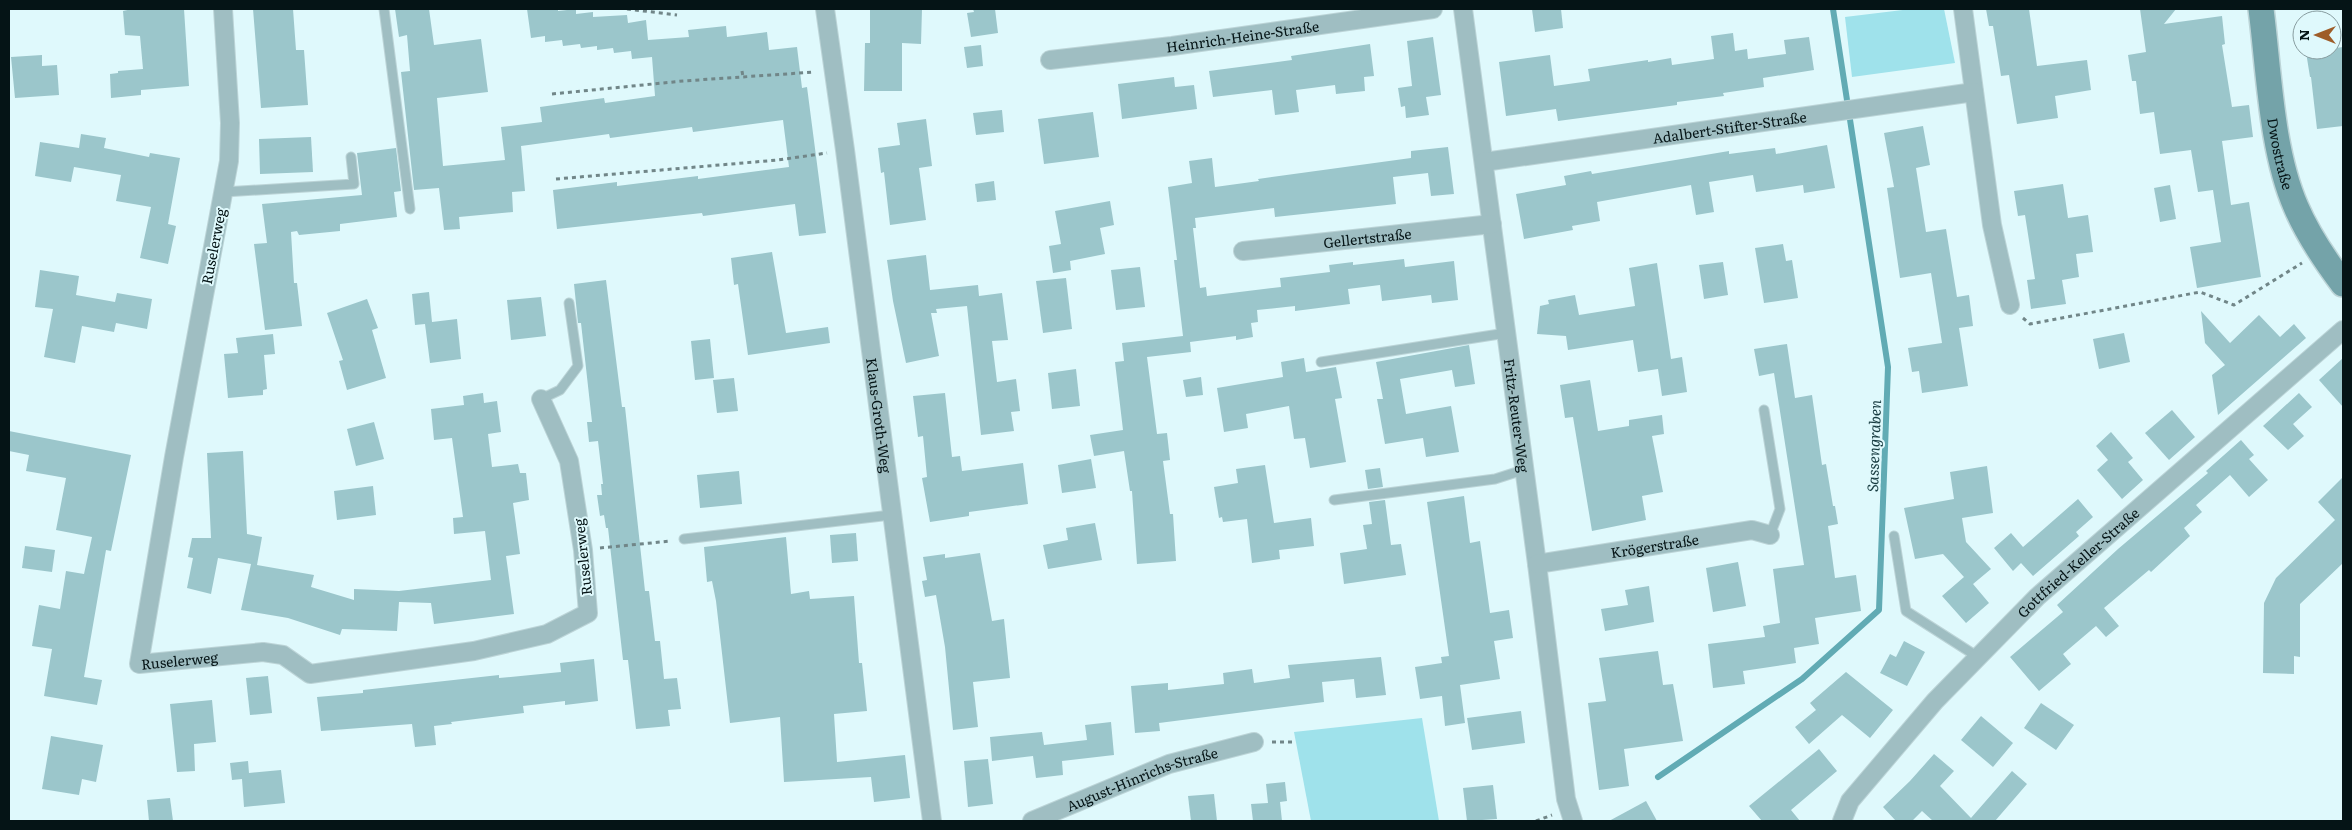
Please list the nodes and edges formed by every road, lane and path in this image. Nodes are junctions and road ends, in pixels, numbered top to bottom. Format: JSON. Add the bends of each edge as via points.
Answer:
{"nodes":[{"id":1,"x":223,"y":9,"type":"edge"},
{"id":2,"x":384,"y":9,"type":"edge"},
{"id":3,"x":627,"y":9,"type":"edge"},
{"id":4,"x":825,"y":9,"type":"edge"},
{"id":5,"x":1434,"y":9,"type":"edge"},
{"id":6,"x":1463,"y":9,"type":"edge"},
{"id":7,"x":1964,"y":9,"type":"edge"},
{"id":8,"x":2261,"y":9,"type":"edge"},
{"id":9,"x":677,"y":15,"type":"dead end"},
{"id":10,"x":1050,"y":60,"type":"dead end"},
{"id":11,"x":834,"y":70,"type":"junction"},
{"id":12,"x":742,"y":71,"type":"dead end"},
{"id":13,"x":743,"y":77,"type":"junction"},
{"id":14,"x":1974,"y":92,"type":"junction"},
{"id":15,"x":552,"y":94,"type":"dead end"},
{"id":16,"x":845,"y":150,"type":"junction"},
{"id":17,"x":351,"y":157,"type":"dead end"},
{"id":18,"x":1484,"y":162,"type":"junction"},
{"id":19,"x":556,"y":179,"type":"dead end"},
{"id":20,"x":224,"y":192,"type":"junction"},
{"id":21,"x":410,"y":209,"type":"dead end"},
{"id":22,"x":1492,"y":224,"type":"junction"},
{"id":23,"x":1243,"y":251,"type":"dead end"},
{"id":24,"x":2319,"y":252,"type":"junction"},
{"id":25,"x":2343,"y":284,"type":"edge"},
{"id":26,"x":569,"y":303,"type":"dead end"},
{"id":27,"x":2010,"y":305,"type":"joint"},
{"id":28,"x":2343,"y":330,"type":"edge"},
{"id":29,"x":1506,"y":333,"type":"junction"},
{"id":30,"x":1321,"y":362,"type":"dead end"},
{"id":31,"x":541,"y":399,"type":"joint"},
{"id":32,"x":1764,"y":410,"type":"dead end"},
{"id":33,"x":1523,"y":470,"type":"junction"},
{"id":34,"x":1334,"y":500,"type":"dead end"},
{"id":35,"x":891,"y":516,"type":"junction"},
{"id":36,"x":1770,"y":535,"type":"joint"},
{"id":37,"x":1894,"y":536,"type":"dead end"},
{"id":38,"x":684,"y":539,"type":"joint"},
{"id":39,"x":583,"y":550,"type":"junction"},
{"id":40,"x":1537,"y":564,"type":"junction"},
{"id":41,"x":1978,"y":657,"type":"junction"},
{"id":42,"x":1254,"y":742,"type":"dead end"},
{"id":43,"x":932,"y":821,"type":"edge"},
{"id":44,"x":1032,"y":821,"type":"edge"},
{"id":45,"x":1573,"y":821,"type":"edge"},
{"id":46,"x":1842,"y":821,"type":"edge"}],
"edges":[{"from":1,"to":20,"type":"street","name":"Ruselerweg","via":[[230,123]]},
{"from":2,"to":21,"type":"lane"},
{"from":3,"to":9,"type":"path"},
{"from":4,"to":11,"type":"street","name":"Klaus-Groth-Weg"},
{"from":5,"to":10,"type":"street","name":"Heinrich-Heine-Straße"},
{"from":6,"to":18,"type":"street","name":"Fritz-Reuter-Weg"},
{"from":7,"to":14,"type":"street"},
{"from":8,"to":24,"type":"street","name":"Dwostraße","via":[[2279,150],[2295,206]]},
{"from":11,"to":13,"type":"path"},
{"from":11,"to":16,"type":"street","name":"Klaus-Groth-Weg"},
{"from":12,"to":13,"type":"path"},
{"from":13,"to":15,"type":"path","via":[[683,79]]},
{"from":14,"to":18,"type":"street","name":"Adalbert-Stifter-Straße"},
{"from":14,"to":27,"type":"street","via":[[1992,225]]},
{"from":16,"to":19,"type":"path","via":[[778,160]]},
{"from":16,"to":35,"type":"street","name":"Klaus-Groth-Weg"},
{"from":17,"to":20,"type":"lane","via":[[354,184]]},
{"from":18,"to":22,"type":"street","name":"Fritz-Reuter-Weg"},
{"from":20,"to":39,"type":"street","name":"Ruselerweg","via":[[172,464],[139,664],[262,652],[283,655],[310,674],[474,651],[547,634],[588,613]]},
{"from":22,"to":23,"type":"street","name":"Gellertstraße"},
{"from":22,"to":29,"type":"street","name":"Fritz-Reuter-Weg"},
{"from":24,"to":25,"type":"street","name":"Dwostraße"},
{"from":24,"to":27,"type":"path","via":[[2234,305],[2200,292],[2030,324]]},
{"from":26,"to":31,"type":"lane","via":[[578,366],[560,390]]},
{"from":28,"to":41,"type":"street","name":"Gottfried-Keller-Straße","via":[[2037,597]]},
{"from":29,"to":30,"type":"lane"},
{"from":29,"to":33,"type":"street","name":"Fritz-Reuter-Weg"},
{"from":31,"to":39,"type":"street","name":"Ruselerweg","via":[[569,461]]},
{"from":32,"to":36,"type":"lane","via":[[1780,509]]},
{"from":33,"to":34,"type":"lane","via":[[1495,479]]},
{"from":33,"to":40,"type":"street","name":"Fritz-Reuter-Weg"},
{"from":35,"to":38,"type":"lane"},
{"from":35,"to":43,"type":"street","name":"Klaus-Groth-Weg"},
{"from":36,"to":40,"type":"street","name":"Krögerstraße","via":[[1752,530]]},
{"from":37,"to":41,"type":"lane","via":[[1906,612]]},
{"from":38,"to":39,"type":"path"},
{"from":40,"to":45,"type":"street","name":"Fritz-Reuter-Weg","via":[[1566,799]]},
{"from":41,"to":46,"type":"street","name":"Gottfried-Keller-Straße","via":[[1935,701],[1850,801]]},
{"from":42,"to":44,"type":"street","name":"August-Hinrichs-Straße","via":[[1169,764]]}]}
